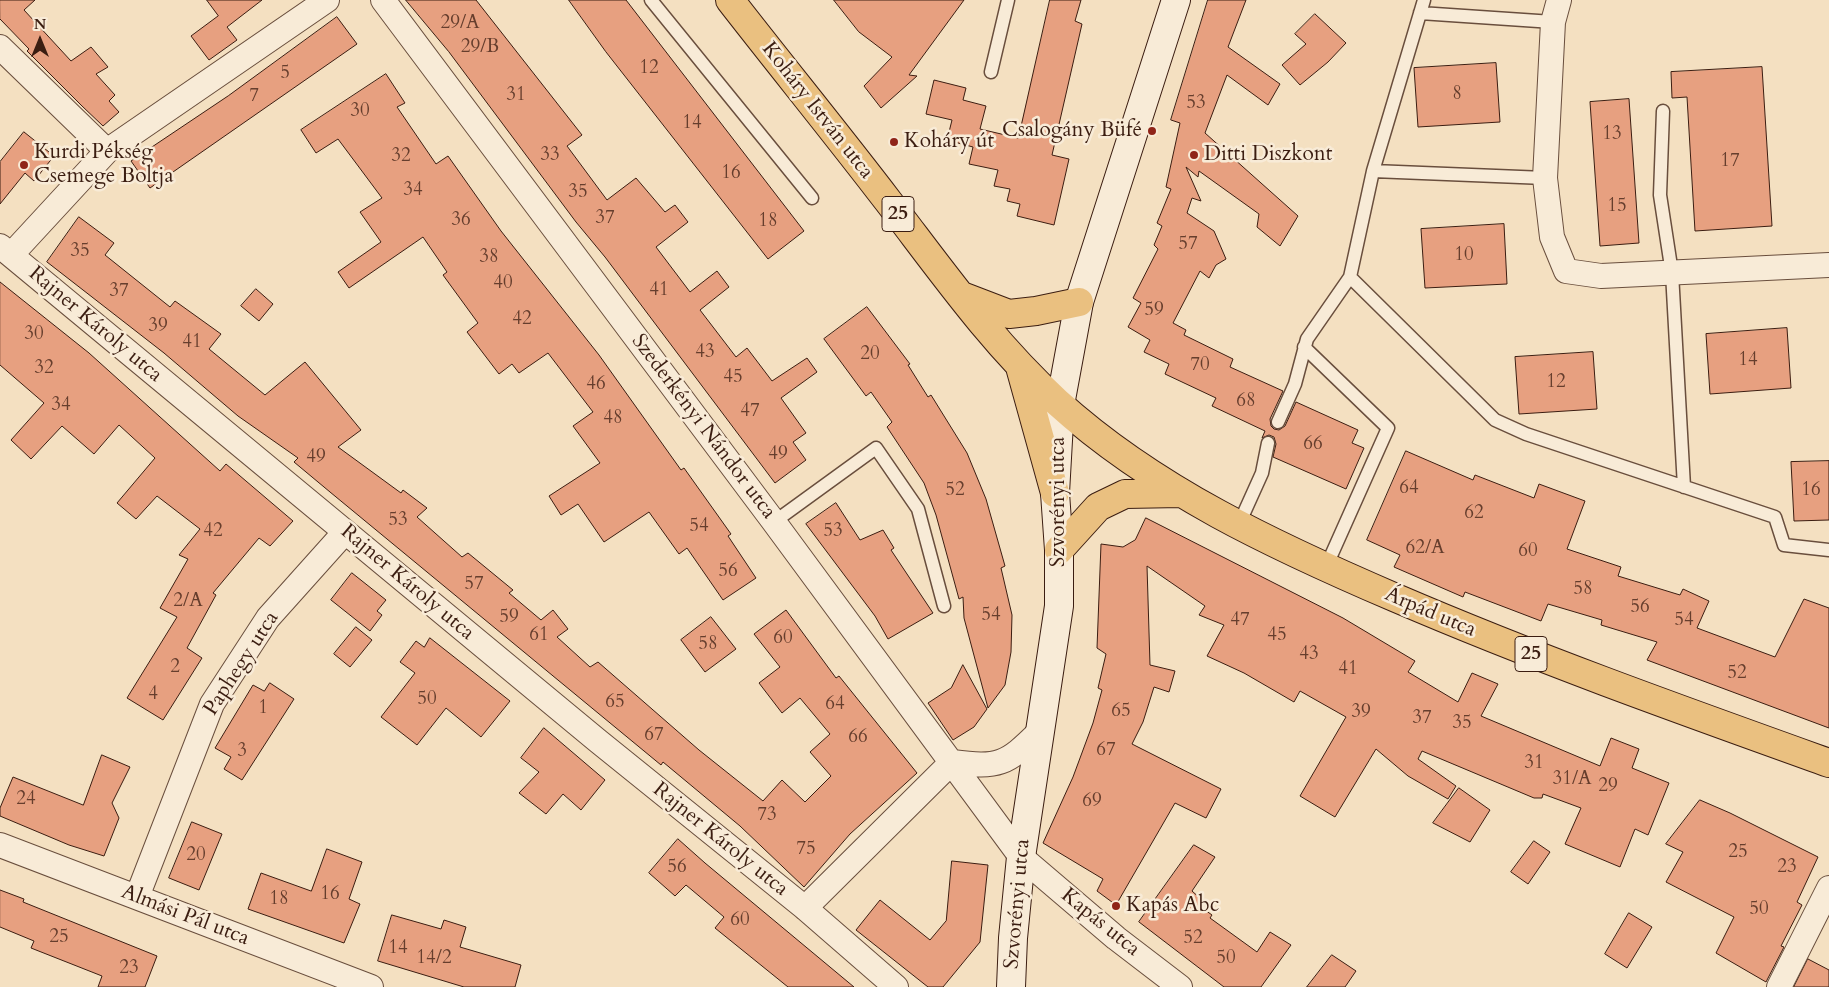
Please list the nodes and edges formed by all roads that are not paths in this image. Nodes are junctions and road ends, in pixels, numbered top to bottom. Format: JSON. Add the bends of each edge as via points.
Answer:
{"nodes":[{"id":1,"x":327,"y":0,"type":"edge"},
{"id":2,"x":383,"y":0,"type":"edge"},
{"id":3,"x":651,"y":0,"type":"edge"},
{"id":4,"x":730,"y":0,"type":"edge"},
{"id":5,"x":1008,"y":0,"type":"edge"},
{"id":6,"x":1424,"y":0,"type":"edge"},
{"id":7,"x":1171,"y":2,"type":"edge"},
{"id":8,"x":1556,"y":11,"type":"edge"},
{"id":9,"x":1420,"y":13,"type":"junction"},
{"id":10,"x":0,"y":47,"type":"edge"},
{"id":11,"x":991,"y":72,"type":"dead end"},
{"id":12,"x":1662,"y":111,"type":"dead end"},
{"id":13,"x":107,"y":151,"type":"junction"},
{"id":14,"x":1373,"y":171,"type":"junction"},
{"id":15,"x":1545,"y":178,"type":"junction"},
{"id":16,"x":812,"y":198,"type":"dead end"},
{"id":17,"x":6,"y":251,"type":"edge"},
{"id":18,"x":1829,"y":265,"type":"edge"},
{"id":19,"x":1672,"y":273,"type":"junction"},
{"id":20,"x":1350,"y":277,"type":"junction"},
{"id":21,"x":961,"y":296,"type":"junction"},
{"id":22,"x":1079,"y":302,"type":"junction"},
{"id":23,"x":1304,"y":347,"type":"junction"},
{"id":24,"x":1020,"y":367,"type":"junction"},
{"id":25,"x":1060,"y":405,"type":"junction"},
{"id":26,"x":1278,"y":422,"type":"dead end"},
{"id":27,"x":1268,"y":443,"type":"dead end"},
{"id":28,"x":1684,"y":487,"type":"junction"},
{"id":29,"x":1055,"y":493,"type":"junction"},
{"id":30,"x":1181,"y":493,"type":"junction"},
{"id":31,"x":774,"y":522,"type":"junction"},
{"id":32,"x":1239,"y":524,"type":"junction"},
{"id":33,"x":345,"y":532,"type":"junction"},
{"id":34,"x":1060,"y":550,"type":"junction"},
{"id":35,"x":1829,"y":550,"type":"edge"},
{"id":36,"x":1326,"y":567,"type":"junction"},
{"id":37,"x":944,"y":606,"type":"dead end"},
{"id":38,"x":1040,"y":731,"type":"junction"},
{"id":39,"x":952,"y":762,"type":"junction"},
{"id":40,"x":1829,"y":763,"type":"edge"},
{"id":41,"x":0,"y":845,"type":"edge"},
{"id":42,"x":1021,"y":857,"type":"junction"},
{"id":43,"x":1829,"y":888,"type":"edge"},
{"id":44,"x":136,"y":897,"type":"junction"},
{"id":45,"x":805,"y":908,"type":"junction"},
{"id":46,"x":371,"y":987,"type":"edge"},
{"id":47,"x":896,"y":987,"type":"edge"},
{"id":48,"x":1011,"y":987,"type":"edge"},
{"id":49,"x":1180,"y":987,"type":"edge"},
{"id":50,"x":1779,"y":987,"type":"edge"}],
"edges":[{"from":1,"to":13,"type":"street","name":"Rajner Károly utca"},
{"from":2,"to":31,"type":"street","name":"Szederkényi Nándor utca"},
{"from":3,"to":16,"type":"lane"},
{"from":4,"to":21,"type":"main road","name":"Koháry István utca","number":"25"},
{"from":5,"to":11,"type":"lane"},
{"from":6,"to":9,"type":"lane"},
{"from":7,"to":22,"type":"main road","name":"Szvorényi utca"},
{"from":8,"to":9,"type":"lane"},
{"from":8,"to":15,"type":"street"},
{"from":9,"to":14,"type":"lane"},
{"from":10,"to":13,"type":"street"},
{"from":12,"to":19,"type":"lane","via":[[1660,195]]},
{"from":13,"to":17,"type":"street","name":"Rajner Károly utca"},
{"from":14,"to":15,"type":"lane"},
{"from":14,"to":20,"type":"lane"},
{"from":15,"to":19,"type":"street","via":[[1552,237],[1566,271],[1601,276]]},
{"from":17,"to":33,"type":"street","name":"Rajner Károly utca"},
{"from":18,"to":19,"type":"street"},
{"from":19,"to":28,"type":"lane"},
{"from":20,"to":23,"type":"lane"},
{"from":20,"to":28,"type":"lane","via":[[1495,420],[1526,434]]},
{"from":21,"to":22,"type":"main road","via":[[1009,314]]},
{"from":21,"to":24,"type":"main road","name":"Koháry István utca","number":"25"},
{"from":22,"to":25,"type":"main road","name":"Szvorényi utca"},
{"from":23,"to":26,"type":"lane","via":[[1295,384]]},
{"from":23,"to":36,"type":"lane","via":[[1388,428]]},
{"from":24,"to":25,"type":"main road","name":"Koháry István utca","number":"25"},
{"from":24,"to":29,"type":"main road"},
{"from":25,"to":29,"type":"main road","name":"Szvorényi utca"},
{"from":25,"to":30,"type":"main road","name":"Árpád utca","number":"25","via":[[1121,454]]},
{"from":27,"to":32,"type":"lane","via":[[1262,474]]},
{"from":28,"to":35,"type":"lane","via":[[1775,517],[1784,545]]},
{"from":29,"to":34,"type":"main road","name":"Szvorényi utca"},
{"from":30,"to":32,"type":"main road","name":"Árpád utca","number":"25"},
{"from":30,"to":34,"type":"main road","via":[[1125,494],[1098,508]]},
{"from":31,"to":37,"type":"lane","via":[[876,448],[918,509]]},
{"from":31,"to":39,"type":"street","name":"Szederkényi Nándor utca"},
{"from":32,"to":36,"type":"main road","name":"Árpád utca","number":"25"},
{"from":33,"to":44,"type":"street","name":"Paphegy utca","via":[[268,618],[212,704]]},
{"from":33,"to":45,"type":"street","name":"Rajner Károly utca"},
{"from":34,"to":38,"type":"main road","name":"Szvorényi utca","via":[[1059,606]]},
{"from":36,"to":40,"type":"main road","name":"Árpád utca","number":"25","via":[[1491,639]]},
{"from":38,"to":39,"type":"street","via":[[1015,756],[986,766]]},
{"from":38,"to":42,"type":"main road","name":"Szvorényi utca"},
{"from":39,"to":42,"type":"street","name":"Szederkényi Nándor utca"},
{"from":39,"to":45,"type":"street","name":"Rajner Károly utca"},
{"from":41,"to":44,"type":"street","name":"Almási Pál utca"},
{"from":42,"to":48,"type":"main road","name":"Szvorényi utca"},
{"from":42,"to":49,"type":"street","name":"Kapás utca","via":[[1116,938]]},
{"from":43,"to":50,"type":"street"},
{"from":44,"to":46,"type":"street","name":"Almási Pál utca"},
{"from":45,"to":47,"type":"street","name":"Rajner Károly utca"}]}
